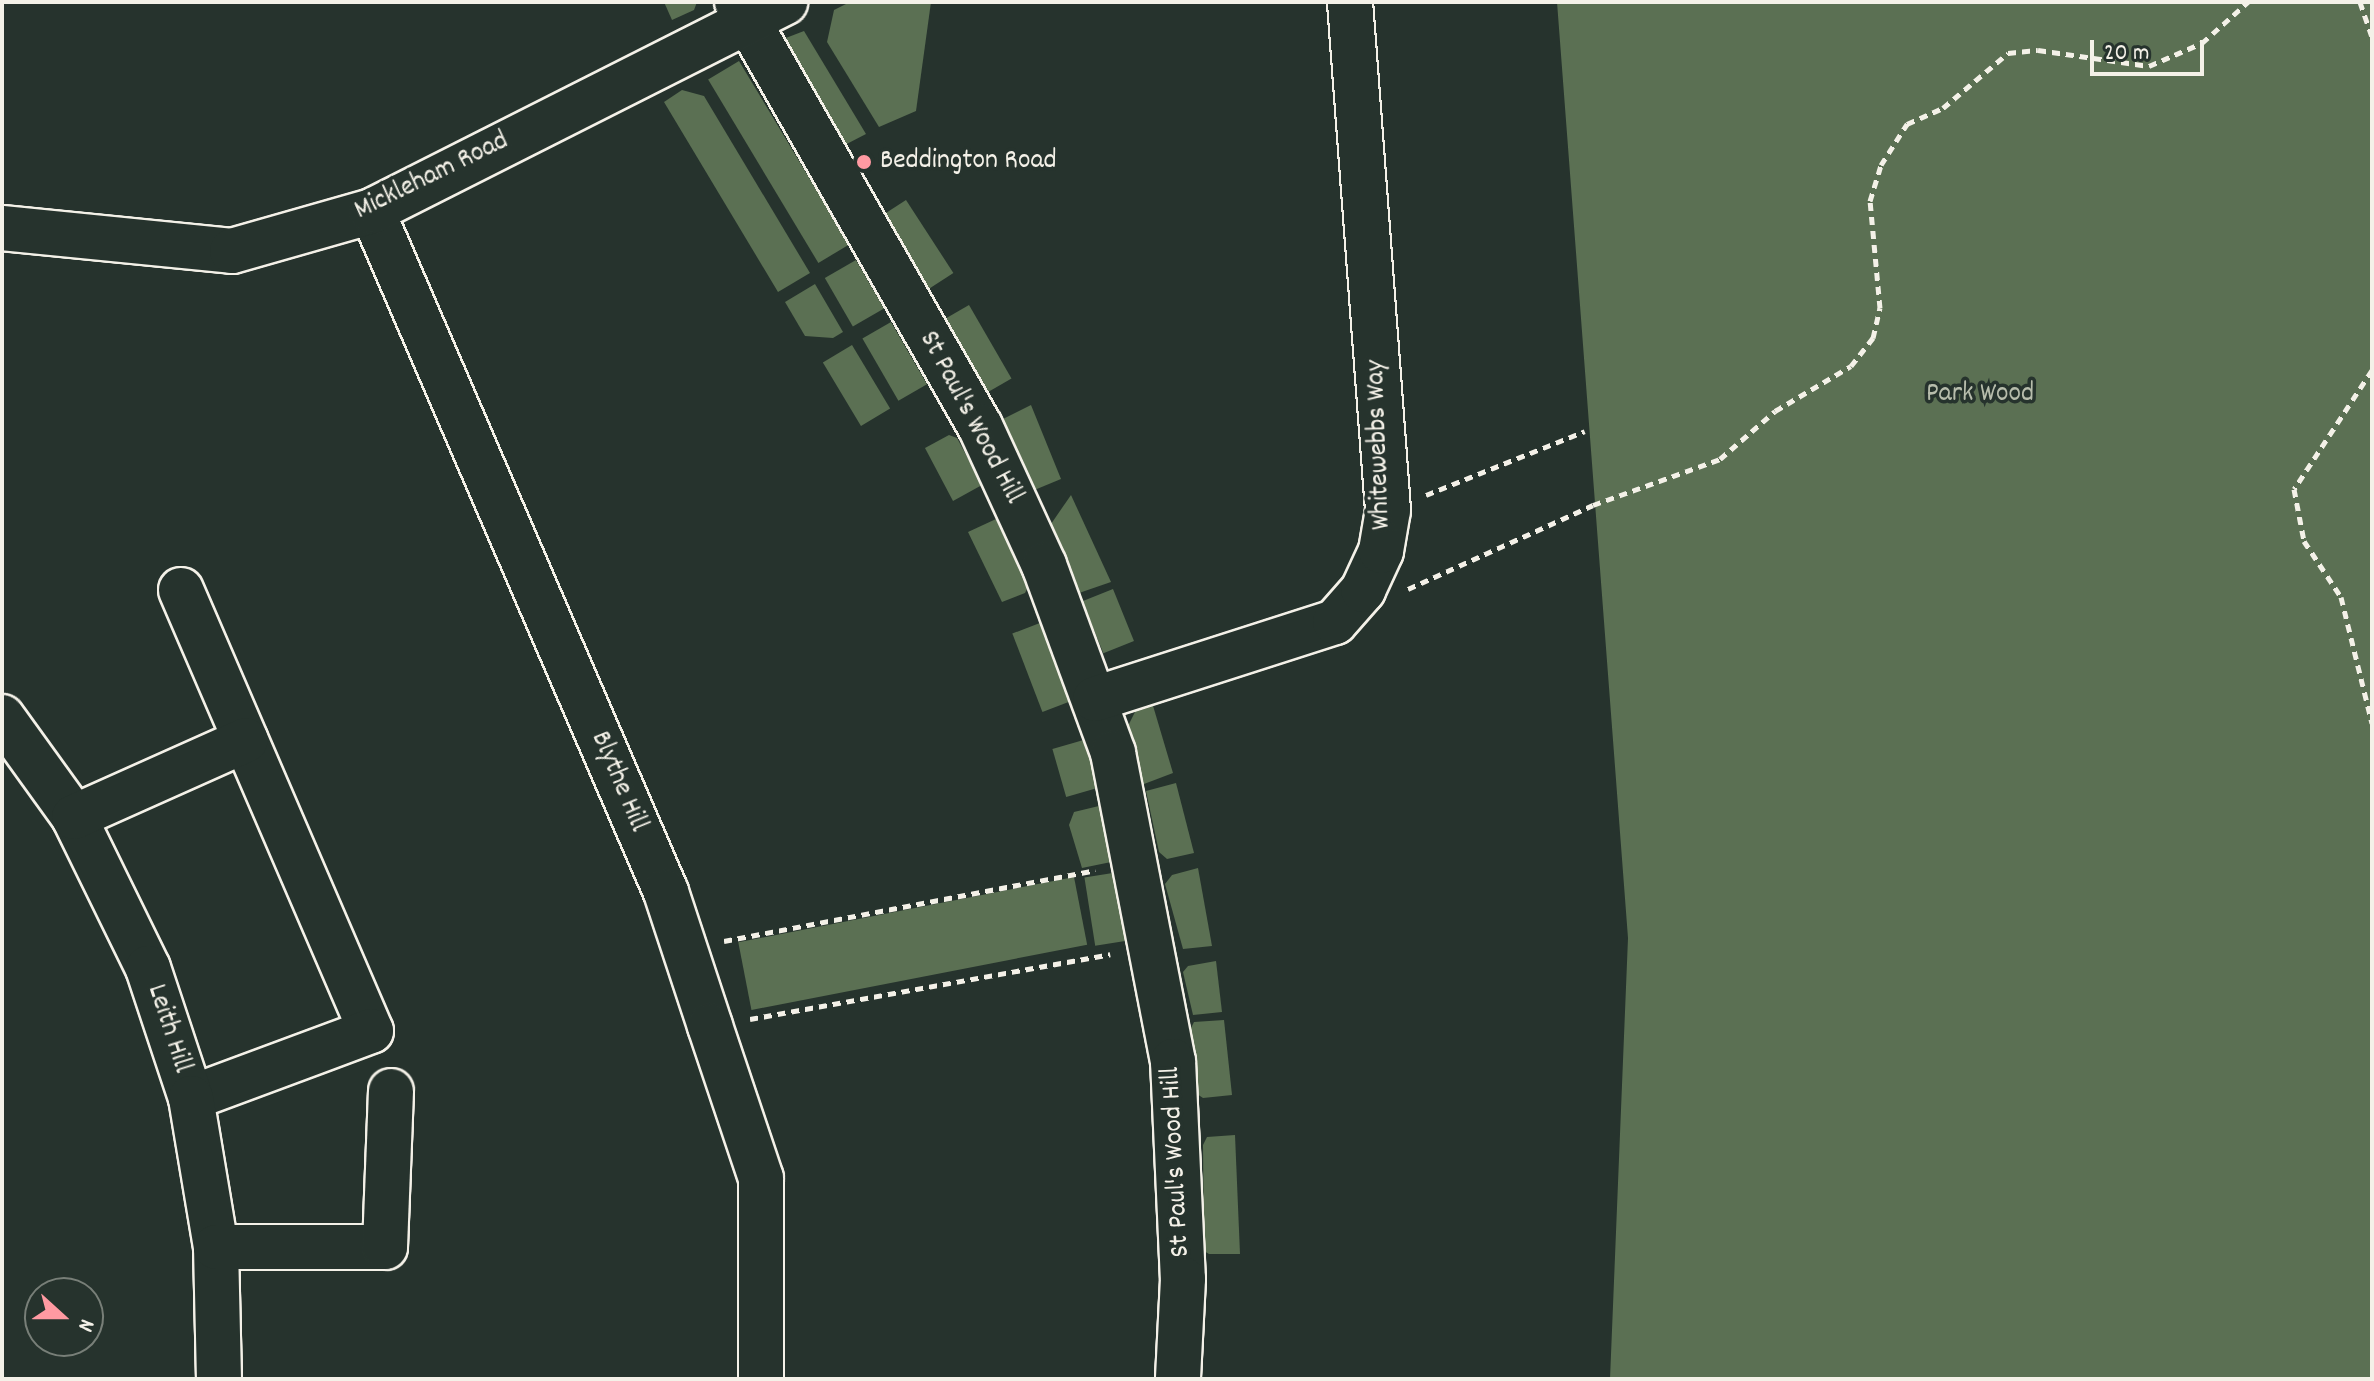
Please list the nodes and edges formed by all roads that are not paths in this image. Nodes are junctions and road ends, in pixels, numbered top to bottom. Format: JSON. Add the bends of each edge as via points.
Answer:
{"nodes":[{"id":1,"x":785,"y":2,"type":"edge"},
{"id":2,"x":1350,"y":2,"type":"edge"},
{"id":3,"x":740,"y":10,"type":"edge"},
{"id":4,"x":372,"y":211,"type":"junction"},
{"id":5,"x":2,"y":228,"type":"edge"},
{"id":6,"x":181,"y":590,"type":"dead end"},
{"id":7,"x":1095,"y":699,"type":"junction"},
{"id":8,"x":246,"y":740,"type":"junction"},
{"id":9,"x":10,"y":743,"type":"edge"},
{"id":10,"x":74,"y":817,"type":"junction"},
{"id":11,"x":391,"y":1091,"type":"dead end"},
{"id":12,"x":191,"y":1098,"type":"junction"},
{"id":13,"x":216,"y":1247,"type":"junction"},
{"id":14,"x":219,"y":1379,"type":"edge"},
{"id":15,"x":761,"y":1379,"type":"edge"},
{"id":16,"x":1178,"y":1379,"type":"edge"}],
"edges":[{"from":1,"to":3,"type":"street"},
{"from":2,"to":7,"type":"street","name":"Whitewebbs Way","via":[[1388,510],[1374,571],[1335,622]]},
{"from":3,"to":4,"type":"street","name":"Mickleham Road"},
{"from":3,"to":7,"type":"street","name":"St Paul's Wood Hill","via":[[980,426],[1044,565]]},
{"from":4,"to":5,"type":"street","name":"Mickleham Road","via":[[232,251]]},
{"from":4,"to":15,"type":"street","name":"Blythe Hill","via":[[666,892],[761,1178]]},
{"from":6,"to":8,"type":"street"},
{"from":7,"to":16,"type":"street","name":"St Paul's Wood Hill","via":[[1113,753],[1154,945],[1181,1159]]},
{"from":8,"to":10,"type":"street"},
{"from":8,"to":12,"type":"street","via":[[371,1031]]},
{"from":9,"to":10,"type":"street","name":"Leith Hill"},
{"from":10,"to":12,"type":"street","name":"Leith Hill","via":[[148,968]]},
{"from":11,"to":13,"type":"street","via":[[385,1247]]},
{"from":12,"to":13,"type":"street","name":"Leith Hill"},
{"from":13,"to":14,"type":"street","name":"Leith Hill"}]}
